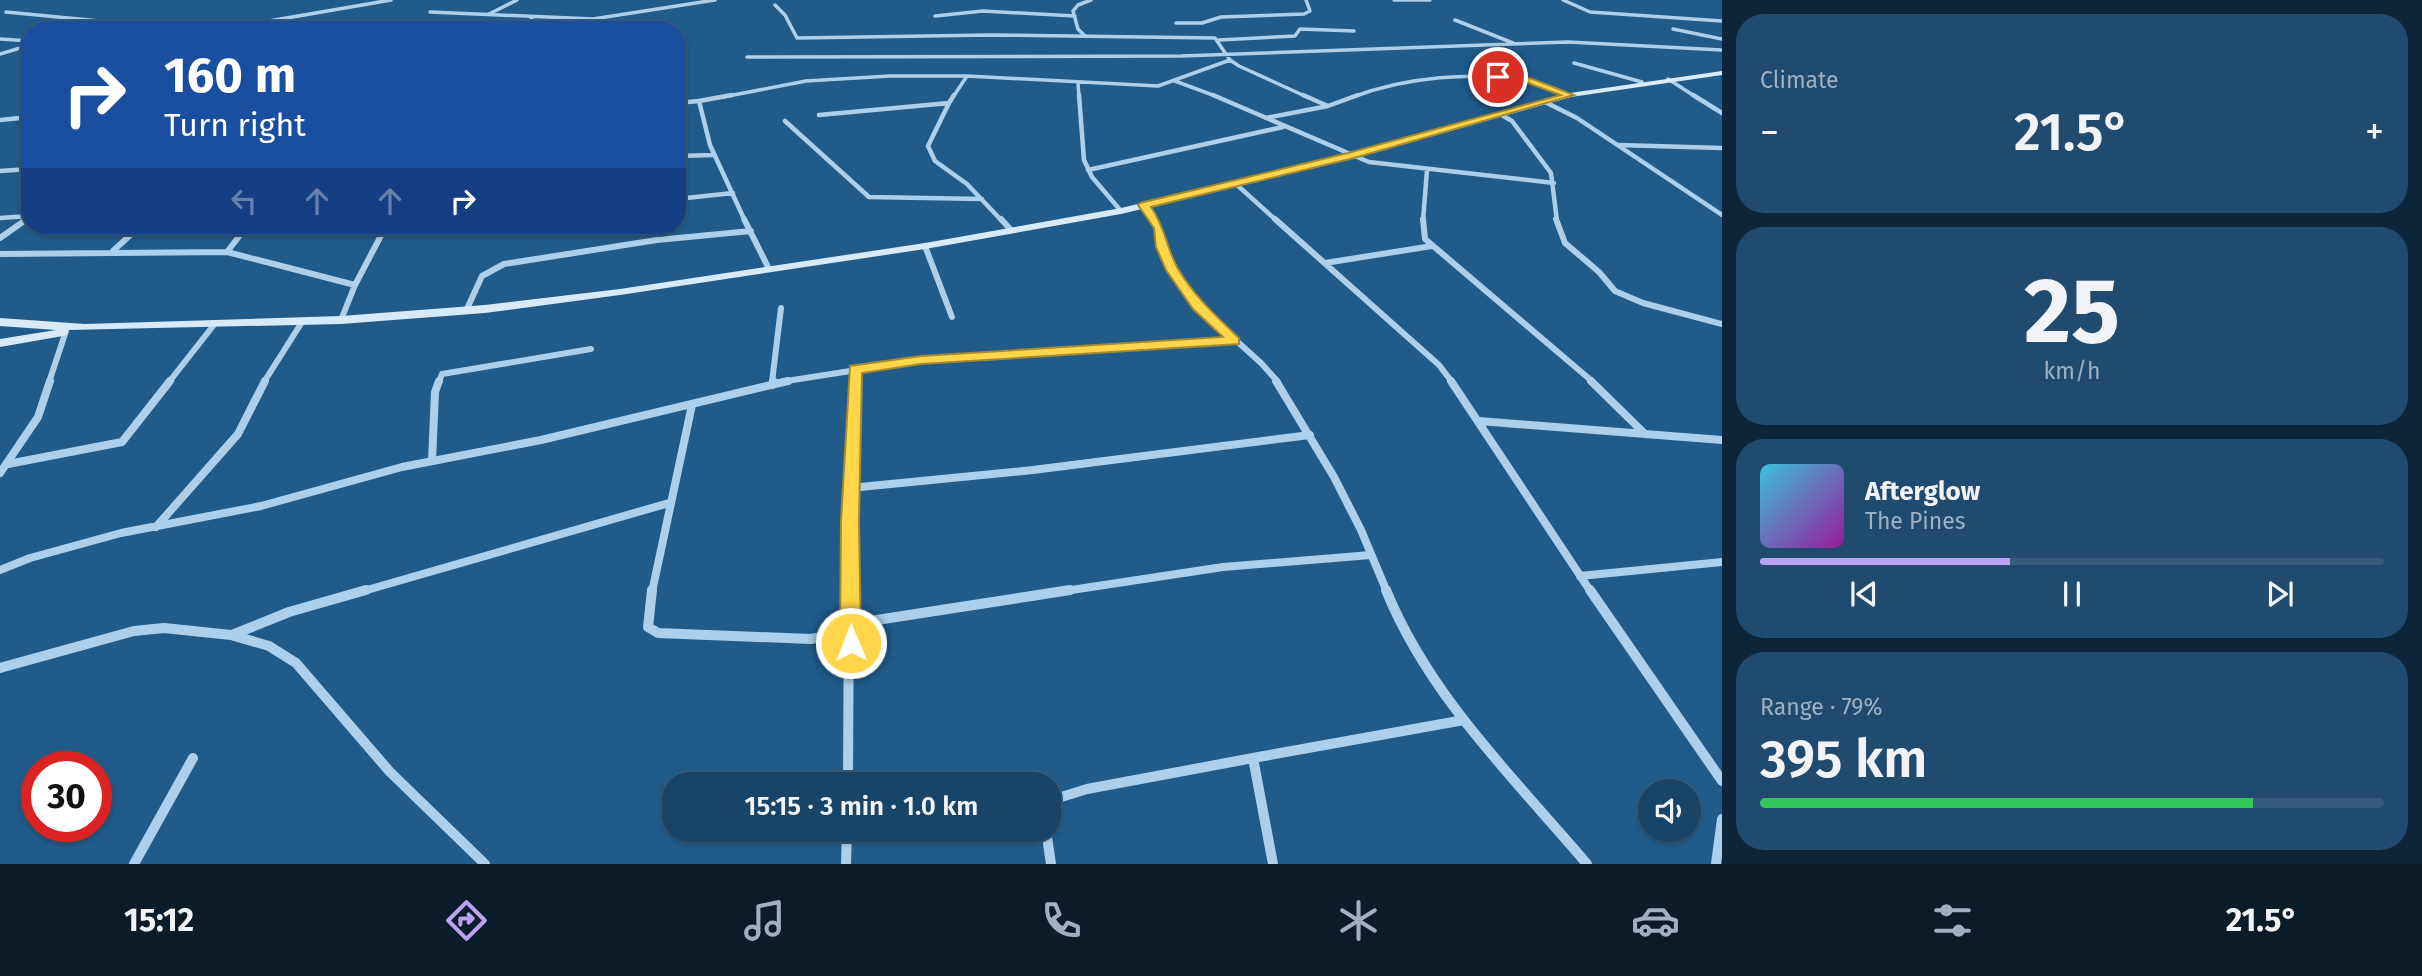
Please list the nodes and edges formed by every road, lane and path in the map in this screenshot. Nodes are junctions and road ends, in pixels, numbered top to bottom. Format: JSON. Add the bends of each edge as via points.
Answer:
{"nodes":[{"id":1,"x":391,"y":0,"type":"edge"},
{"id":2,"x":517,"y":0,"type":"edge"},
{"id":3,"x":712,"y":0,"type":"edge"},
{"id":4,"x":1091,"y":0,"type":"edge"},
{"id":5,"x":1306,"y":0,"type":"edge"},
{"id":6,"x":1394,"y":0,"type":"edge"},
{"id":7,"x":1430,"y":0,"type":"edge"},
{"id":8,"x":1563,"y":0,"type":"edge"},
{"id":9,"x":775,"y":5,"type":"dead end"},
{"id":10,"x":6,"y":12,"type":"dead end"},
{"id":11,"x":430,"y":12,"type":"dead end"},
{"id":12,"x":488,"y":15,"type":"junction"},
{"id":13,"x":935,"y":16,"type":"dead end"},
{"id":14,"x":1075,"y":16,"type":"junction"},
{"id":15,"x":531,"y":18,"type":"junction"},
{"id":16,"x":1455,"y":20,"type":"dead end"},
{"id":17,"x":100,"y":21,"type":"edge"},
{"id":18,"x":273,"y":21,"type":"edge"},
{"id":19,"x":529,"y":21,"type":"edge"},
{"id":20,"x":1722,"y":21,"type":"edge"},
{"id":21,"x":1176,"y":23,"type":"dead end"},
{"id":22,"x":1672,"y":29,"type":"dead end"},
{"id":23,"x":1354,"y":31,"type":"dead end"},
{"id":24,"x":1088,"y":37,"type":"junction"},
{"id":25,"x":0,"y":39,"type":"edge"},
{"id":26,"x":1722,"y":39,"type":"edge"},
{"id":27,"x":1219,"y":40,"type":"junction"},
{"id":28,"x":21,"y":42,"type":"edge"},
{"id":29,"x":1514,"y":44,"type":"junction"},
{"id":30,"x":21,"y":46,"type":"edge"},
{"id":31,"x":1722,"y":50,"type":"edge"},
{"id":32,"x":0,"y":54,"type":"edge"},
{"id":33,"x":1226,"y":55,"type":"junction"},
{"id":34,"x":747,"y":57,"type":"dead end"},
{"id":35,"x":1230,"y":60,"type":"junction"},
{"id":36,"x":1574,"y":63,"type":"dead end"},
{"id":37,"x":1504,"y":66,"type":"dead end"},
{"id":38,"x":1722,"y":73,"type":"edge"},
{"id":39,"x":967,"y":76,"type":"junction"},
{"id":40,"x":1188,"y":77,"type":"junction"},
{"id":41,"x":1668,"y":79,"type":"junction"},
{"id":42,"x":1175,"y":81,"type":"junction"},
{"id":43,"x":1530,"y":81,"type":"junction"},
{"id":44,"x":1642,"y":82,"type":"junction"},
{"id":45,"x":1078,"y":83,"type":"junction"},
{"id":46,"x":1188,"y":84,"type":"junction"},
{"id":47,"x":1570,"y":95,"type":"junction"},
{"id":48,"x":699,"y":100,"type":"junction"},
{"id":49,"x":686,"y":102,"type":"edge"},
{"id":50,"x":1545,"y":102,"type":"junction"},
{"id":51,"x":949,"y":103,"type":"junction"},
{"id":52,"x":1328,"y":106,"type":"junction"},
{"id":53,"x":1722,"y":113,"type":"edge"},
{"id":54,"x":1500,"y":114,"type":"junction"},
{"id":55,"x":819,"y":115,"type":"dead end"},
{"id":56,"x":21,"y":118,"type":"edge"},
{"id":57,"x":1266,"y":118,"type":"junction"},
{"id":58,"x":0,"y":120,"type":"edge"},
{"id":59,"x":785,"y":121,"type":"dead end"},
{"id":60,"x":1284,"y":127,"type":"junction"},
{"id":61,"x":1617,"y":145,"type":"junction"},
{"id":62,"x":1722,"y":148,"type":"edge"},
{"id":63,"x":713,"y":155,"type":"junction"},
{"id":64,"x":686,"y":156,"type":"edge"},
{"id":65,"x":1351,"y":156,"type":"junction"},
{"id":66,"x":21,"y":170,"type":"edge"},
{"id":67,"x":1088,"y":170,"type":"junction"},
{"id":68,"x":1427,"y":170,"type":"junction"},
{"id":69,"x":0,"y":171,"type":"edge"},
{"id":70,"x":1554,"y":183,"type":"junction"},
{"id":71,"x":1236,"y":184,"type":"junction"},
{"id":72,"x":733,"y":193,"type":"junction"},
{"id":73,"x":686,"y":198,"type":"edge"},
{"id":74,"x":982,"y":199,"type":"junction"},
{"id":75,"x":1144,"y":205,"type":"junction"},
{"id":76,"x":1121,"y":211,"type":"junction"},
{"id":77,"x":1722,"y":215,"type":"edge"},
{"id":78,"x":21,"y":217,"type":"edge"},
{"id":79,"x":0,"y":218,"type":"edge"},
{"id":80,"x":21,"y":222,"type":"edge"},
{"id":81,"x":1011,"y":230,"type":"junction"},
{"id":82,"x":751,"y":231,"type":"junction"},
{"id":83,"x":130,"y":235,"type":"edge"},
{"id":84,"x":240,"y":235,"type":"edge"},
{"id":85,"x":381,"y":235,"type":"edge"},
{"id":86,"x":0,"y":237,"type":"edge"},
{"id":87,"x":925,"y":246,"type":"junction"},
{"id":88,"x":1432,"y":246,"type":"junction"},
{"id":89,"x":112,"y":251,"type":"junction"},
{"id":90,"x":227,"y":252,"type":"junction"},
{"id":91,"x":0,"y":254,"type":"edge"},
{"id":92,"x":1325,"y":263,"type":"junction"},
{"id":93,"x":769,"y":269,"type":"junction"},
{"id":94,"x":355,"y":285,"type":"junction"},
{"id":95,"x":781,"y":308,"type":"dead end"},
{"id":96,"x":466,"y":311,"type":"junction"},
{"id":97,"x":952,"y":317,"type":"dead end"},
{"id":98,"x":341,"y":320,"type":"junction"},
{"id":99,"x":0,"y":322,"type":"edge"},
{"id":100,"x":302,"y":322,"type":"junction"},
{"id":101,"x":1722,"y":324,"type":"edge"},
{"id":102,"x":213,"y":326,"type":"junction"},
{"id":103,"x":85,"y":328,"type":"junction"},
{"id":104,"x":66,"y":331,"type":"junction"},
{"id":105,"x":1234,"y":341,"type":"junction"},
{"id":106,"x":0,"y":343,"type":"edge"},
{"id":107,"x":591,"y":349,"type":"dead end"},
{"id":108,"x":855,"y":369,"type":"junction"},
{"id":109,"x":772,"y":385,"type":"junction"},
{"id":110,"x":692,"y":405,"type":"junction"},
{"id":111,"x":1479,"y":421,"type":"junction"},
{"id":112,"x":1645,"y":434,"type":"junction"},
{"id":113,"x":1310,"y":435,"type":"junction"},
{"id":114,"x":1722,"y":440,"type":"edge"},
{"id":115,"x":432,"y":461,"type":"junction"},
{"id":116,"x":8,"y":464,"type":"junction"},
{"id":117,"x":0,"y":473,"type":"edge"},
{"id":118,"x":850,"y":488,"type":"junction"},
{"id":119,"x":670,"y":503,"type":"junction"},
{"id":120,"x":649,"y":512,"type":"junction"},
{"id":121,"x":664,"y":521,"type":"junction"},
{"id":122,"x":156,"y":527,"type":"junction"},
{"id":123,"x":1371,"y":555,"type":"junction"},
{"id":124,"x":1722,"y":562,"type":"edge"},
{"id":125,"x":0,"y":570,"type":"edge"},
{"id":126,"x":1580,"y":576,"type":"junction"},
{"id":127,"x":851,"y":624,"type":"junction"},
{"id":128,"x":231,"y":635,"type":"junction"},
{"id":129,"x":0,"y":668,"type":"edge"},
{"id":130,"x":1464,"y":720,"type":"junction"},
{"id":131,"x":192,"y":758,"type":"dead end"},
{"id":132,"x":1253,"y":758,"type":"junction"},
{"id":133,"x":848,"y":772,"type":"edge"},
{"id":134,"x":1722,"y":781,"type":"edge"},
{"id":135,"x":1061,"y":797,"type":"edge"},
{"id":136,"x":1722,"y":819,"type":"edge"},
{"id":137,"x":847,"y":842,"type":"edge"},
{"id":138,"x":1048,"y":842,"type":"edge"},
{"id":139,"x":134,"y":864,"type":"edge"},
{"id":140,"x":485,"y":864,"type":"edge"},
{"id":141,"x":846,"y":864,"type":"edge"},
{"id":142,"x":1051,"y":864,"type":"edge"},
{"id":143,"x":1273,"y":864,"type":"edge"},
{"id":144,"x":1587,"y":864,"type":"edge"},
{"id":145,"x":1716,"y":864,"type":"edge"}],
"edges":[{"from":1,"to":18,"type":"street"},
{"from":2,"to":12,"type":"street"},
{"from":3,"to":15,"type":"street","via":[[605,18]]},
{"from":4,"to":14,"type":"street","via":[[1074,8]]},
{"from":5,"to":21,"type":"street","via":[[1310,11],[1300,15]]},
{"from":6,"to":7,"type":"street"},
{"from":8,"to":20,"type":"street","via":[[1590,12]]},
{"from":9,"to":24,"type":"street","via":[[796,38]]},
{"from":10,"to":17,"type":"street"},
{"from":11,"to":12,"type":"street"},
{"from":12,"to":15,"type":"street"},
{"from":13,"to":14,"type":"street","via":[[983,11]]},
{"from":14,"to":24,"type":"street","via":[[1081,34]]},
{"from":15,"to":19,"type":"street"},
{"from":16,"to":29,"type":"street"},
{"from":22,"to":26,"type":"street"},
{"from":23,"to":27,"type":"street","via":[[1300,29],[1295,36]]},
{"from":24,"to":27,"type":"street"},
{"from":25,"to":28,"type":"street"},
{"from":27,"to":33,"type":"street"},
{"from":29,"to":31,"type":"street","via":[[1579,42]]},
{"from":29,"to":33,"type":"street"},
{"from":30,"to":32,"type":"street"},
{"from":33,"to":34,"type":"street"},
{"from":33,"to":35,"type":"street"},
{"from":35,"to":40,"type":"street"},
{"from":35,"to":52,"type":"street"},
{"from":36,"to":44,"type":"street"},
{"from":37,"to":43,"type":"street"},
{"from":38,"to":41,"type":"street"},
{"from":39,"to":45,"type":"street"},
{"from":39,"to":48,"type":"street","via":[[817,80]]},
{"from":39,"to":51,"type":"street"},
{"from":40,"to":42,"type":"street"},
{"from":40,"to":46,"type":"street"},
{"from":41,"to":44,"type":"street"},
{"from":41,"to":53,"type":"street"},
{"from":42,"to":45,"type":"street","via":[[1145,87]]},
{"from":42,"to":46,"type":"street"},
{"from":43,"to":47,"type":"street"},
{"from":43,"to":52,"type":"street","via":[[1474,77],[1384,85]]},
{"from":44,"to":47,"type":"street"},
{"from":45,"to":67,"type":"street"},
{"from":46,"to":57,"type":"street"},
{"from":47,"to":50,"type":"street"},
{"from":48,"to":49,"type":"street"},
{"from":48,"to":63,"type":"street","via":[[703,130]]},
{"from":50,"to":54,"type":"street"},
{"from":50,"to":61,"type":"street"},
{"from":51,"to":55,"type":"street"},
{"from":51,"to":74,"type":"street","via":[[928,146],[930,152]]},
{"from":52,"to":57,"type":"street"},
{"from":54,"to":65,"type":"street"},
{"from":54,"to":70,"type":"street","via":[[1522,133]]},
{"from":56,"to":58,"type":"street"},
{"from":57,"to":60,"type":"street"},
{"from":59,"to":74,"type":"street","via":[[869,197]]},
{"from":60,"to":65,"type":"street"},
{"from":60,"to":67,"type":"street"},
{"from":61,"to":62,"type":"street"},
{"from":61,"to":77,"type":"street"},
{"from":63,"to":64,"type":"street"},
{"from":63,"to":72,"type":"street"},
{"from":65,"to":68,"type":"street"},
{"from":65,"to":71,"type":"street"},
{"from":66,"to":69,"type":"street"},
{"from":67,"to":76,"type":"street"},
{"from":68,"to":70,"type":"street"},
{"from":68,"to":88,"type":"street","via":[[1422,227]]},
{"from":70,"to":101,"type":"street","via":[[1558,225],[1565,243],[1615,291],[1634,301]]},
{"from":71,"to":75,"type":"street"},
{"from":71,"to":92,"type":"street"},
{"from":72,"to":73,"type":"street"},
{"from":72,"to":82,"type":"street"},
{"from":74,"to":81,"type":"street"},
{"from":75,"to":76,"type":"street"},
{"from":75,"to":105,"type":"street","via":[[1159,228],[1172,270],[1198,306]]},
{"from":76,"to":81,"type":"street"},
{"from":78,"to":79,"type":"street"},
{"from":80,"to":86,"type":"street"},
{"from":81,"to":87,"type":"street"},
{"from":82,"to":93,"type":"street"},
{"from":82,"to":96,"type":"street","via":[[657,240],[504,264],[482,276]]},
{"from":83,"to":89,"type":"street"},
{"from":84,"to":90,"type":"street"},
{"from":85,"to":94,"type":"street"},
{"from":87,"to":93,"type":"street"},
{"from":87,"to":97,"type":"street"},
{"from":88,"to":92,"type":"street"},
{"from":88,"to":112,"type":"street","via":[[1593,382]]},
{"from":89,"to":90,"type":"street"},
{"from":89,"to":91,"type":"street"},
{"from":90,"to":94,"type":"street"},
{"from":92,"to":111,"type":"street","via":[[1439,365]]},
{"from":93,"to":96,"type":"street"},
{"from":94,"to":98,"type":"street"},
{"from":95,"to":109,"type":"street"},
{"from":96,"to":98,"type":"street"},
{"from":98,"to":100,"type":"street"},
{"from":99,"to":103,"type":"street"},
{"from":100,"to":102,"type":"street"},
{"from":100,"to":122,"type":"street","via":[[251,402],[238,434]]},
{"from":102,"to":103,"type":"street"},
{"from":102,"to":116,"type":"street","via":[[122,442]]},
{"from":103,"to":104,"type":"street"},
{"from":104,"to":106,"type":"street"},
{"from":104,"to":116,"type":"street","via":[[42,410]]},
{"from":105,"to":108,"type":"street","via":[[921,360]]},
{"from":105,"to":113,"type":"street","via":[[1276,379]]},
{"from":107,"to":115,"type":"street","via":[[442,374],[435,392]]},
{"from":108,"to":109,"type":"street"},
{"from":108,"to":118,"type":"street"},
{"from":109,"to":110,"type":"street"},
{"from":110,"to":115,"type":"street"},
{"from":110,"to":119,"type":"street"},
{"from":111,"to":112,"type":"street"},
{"from":111,"to":126,"type":"street"},
{"from":112,"to":114,"type":"street"},
{"from":113,"to":118,"type":"street"},
{"from":113,"to":123,"type":"street"},
{"from":115,"to":122,"type":"street","via":[[261,506]]},
{"from":116,"to":117,"type":"street"},
{"from":118,"to":127,"type":"street"},
{"from":119,"to":120,"type":"street"},
{"from":119,"to":121,"type":"street"},
{"from":120,"to":121,"type":"street"},
{"from":120,"to":128,"type":"street","via":[[289,612]]},
{"from":121,"to":127,"type":"street","via":[[649,614],[652,631],[811,639]]},
{"from":122,"to":125,"type":"street","via":[[30,558]]},
{"from":123,"to":127,"type":"street","via":[[1223,567]]},
{"from":123,"to":130,"type":"street","via":[[1398,620],[1429,674]]},
{"from":124,"to":126,"type":"street"},
{"from":126,"to":134,"type":"street"},
{"from":127,"to":133,"type":"street"},
{"from":128,"to":129,"type":"street","via":[[164,628],[134,631]]},
{"from":128,"to":140,"type":"street","via":[[269,646],[296,663],[390,772]]},
{"from":130,"to":132,"type":"street"},
{"from":130,"to":144,"type":"street"},
{"from":131,"to":139,"type":"street"},
{"from":132,"to":135,"type":"street"},
{"from":132,"to":143,"type":"street"},
{"from":136,"to":145,"type":"street"},
{"from":137,"to":141,"type":"street"},
{"from":138,"to":142,"type":"street"}]}
